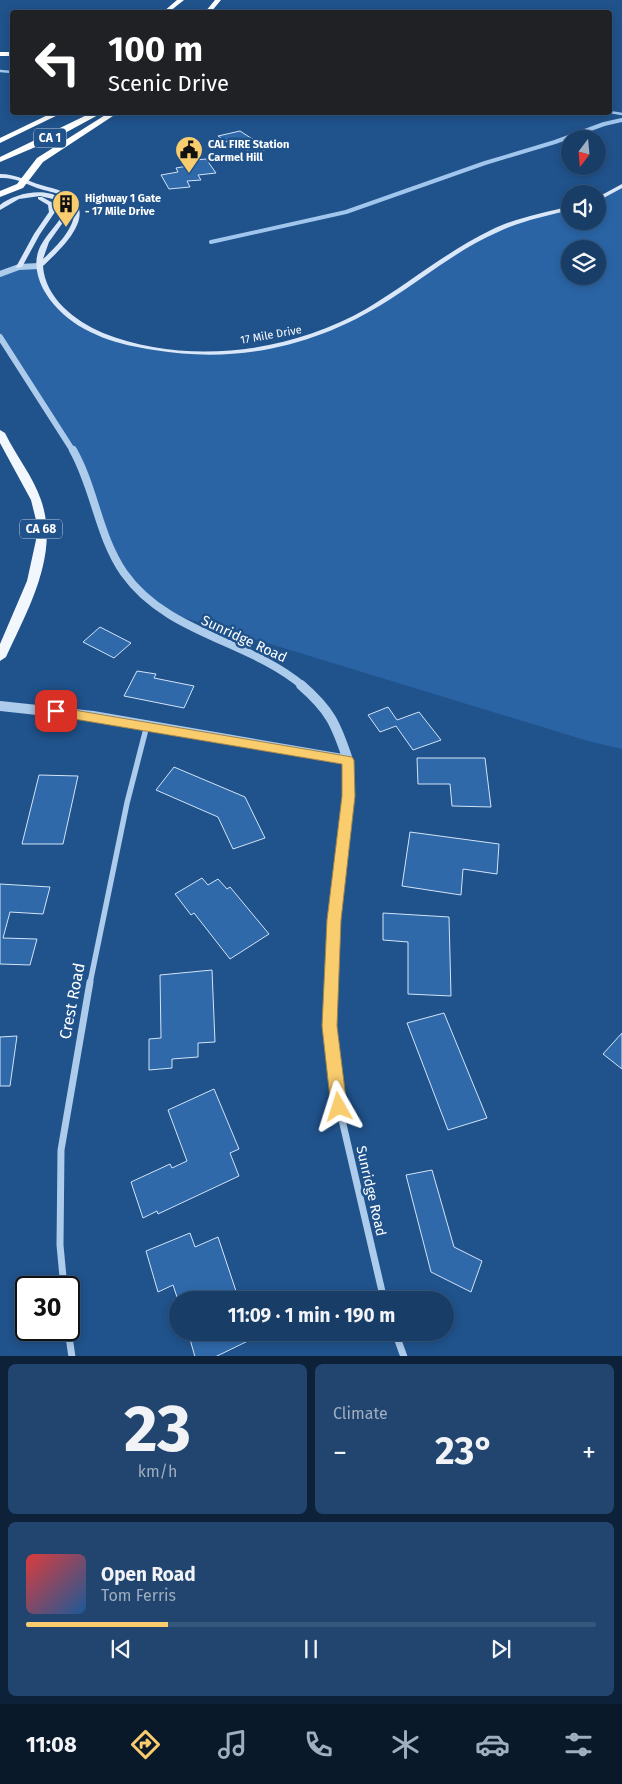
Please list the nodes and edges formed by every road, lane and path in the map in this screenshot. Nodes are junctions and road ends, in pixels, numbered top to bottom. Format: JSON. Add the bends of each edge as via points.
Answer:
{"nodes":[{"id":1,"x":189,"y":0,"type":"edge"},
{"id":2,"x":218,"y":0,"type":"edge"},
{"id":3,"x":182,"y":3,"type":"edge"},
{"id":4,"x":170,"y":10,"type":"edge"},
{"id":5,"x":210,"y":10,"type":"edge"},
{"id":6,"x":48,"y":115,"type":"edge"},
{"id":7,"x":55,"y":115,"type":"edge"},
{"id":8,"x":92,"y":115,"type":"edge"},
{"id":9,"x":111,"y":115,"type":"edge"},
{"id":10,"x":24,"y":131,"type":"junction"},
{"id":11,"x":0,"y":141,"type":"edge"},
{"id":12,"x":0,"y":160,"type":"edge"},
{"id":13,"x":0,"y":176,"type":"edge"},
{"id":14,"x":25,"y":180,"type":"junction"},
{"id":15,"x":622,"y":186,"type":"edge"},
{"id":16,"x":0,"y":194,"type":"edge"},
{"id":17,"x":606,"y":195,"type":"edge"},
{"id":18,"x":17,"y":196,"type":"junction"},
{"id":19,"x":0,"y":208,"type":"edge"},
{"id":20,"x":561,"y":211,"type":"edge"},
{"id":21,"x":39,"y":266,"type":"junction"},
{"id":22,"x":19,"y":267,"type":"junction"},
{"id":23,"x":0,"y":274,"type":"edge"},
{"id":24,"x":0,"y":337,"type":"edge"},
{"id":25,"x":0,"y":433,"type":"edge"},
{"id":26,"x":3,"y":445,"type":"edge"},
{"id":27,"x":0,"y":656,"type":"edge"},
{"id":28,"x":0,"y":706,"type":"edge"},
{"id":29,"x":147,"y":725,"type":"junction"},
{"id":30,"x":348,"y":760,"type":"junction"},
{"id":31,"x":63,"y":1276,"type":"edge"},
{"id":32,"x":382,"y":1291,"type":"edge"},
{"id":33,"x":70,"y":1341,"type":"edge"},
{"id":34,"x":398,"y":1341,"type":"edge"},
{"id":35,"x":72,"y":1356,"type":"edge"},
{"id":36,"x":404,"y":1356,"type":"edge"}],
"edges":[{"from":1,"to":3,"type":"highway"},
{"from":2,"to":5,"type":"highway"},
{"from":3,"to":4,"type":"highway"},
{"from":6,"to":10,"type":"highway"},
{"from":7,"to":10,"type":"highway","number":"CA 1"},
{"from":8,"to":12,"type":"highway","number":"CA 1"},
{"from":9,"to":14,"type":"highway","via":[[40,160]]},
{"from":10,"to":11,"type":"highway","number":"CA 1"},
{"from":13,"to":14,"type":"main road"},
{"from":14,"to":16,"type":"highway"},
{"from":14,"to":21,"type":"main road","via":[[68,197],[78,212],[68,236]]},
{"from":15,"to":17,"type":"main road"},
{"from":18,"to":19,"type":"main road"},
{"from":18,"to":21,"type":"main road","via":[[51,196],[62,202],[66,209],[64,218],[41,252]]},
{"from":18,"to":22,"type":"main road","via":[[46,201],[53,210]]},
{"from":20,"to":21,"type":"main road","name":"17 Mile Drive","via":[[494,232],[351,320],[325,332],[301,341],[255,350],[170,350],[122,342],[104,335],[71,318],[61,309],[51,297]]},
{"from":21,"to":22,"type":"street"},
{"from":22,"to":23,"type":"street"},
{"from":24,"to":30,"type":"street","name":"Sunridge Road","via":[[82,467],[107,544],[130,582],[150,602],[175,619],[282,670],[307,688],[337,727]]},
{"from":25,"to":26,"type":"main road","number":"CA 68"},
{"from":26,"to":27,"type":"main road","number":"CA 68","via":[[36,501],[41,530],[34,577]]},
{"from":28,"to":29,"type":"street"},
{"from":29,"to":30,"type":"street"},
{"from":29,"to":31,"type":"street","name":"Crest Road","via":[[127,803],[88,992],[62,1150],[60,1245]]},
{"from":30,"to":32,"type":"street","name":"Sunridge Road","via":[[349,796],[334,920],[330,1026],[339,1107]]},
{"from":33,"to":35,"type":"street"},
{"from":34,"to":36,"type":"street"}]}
